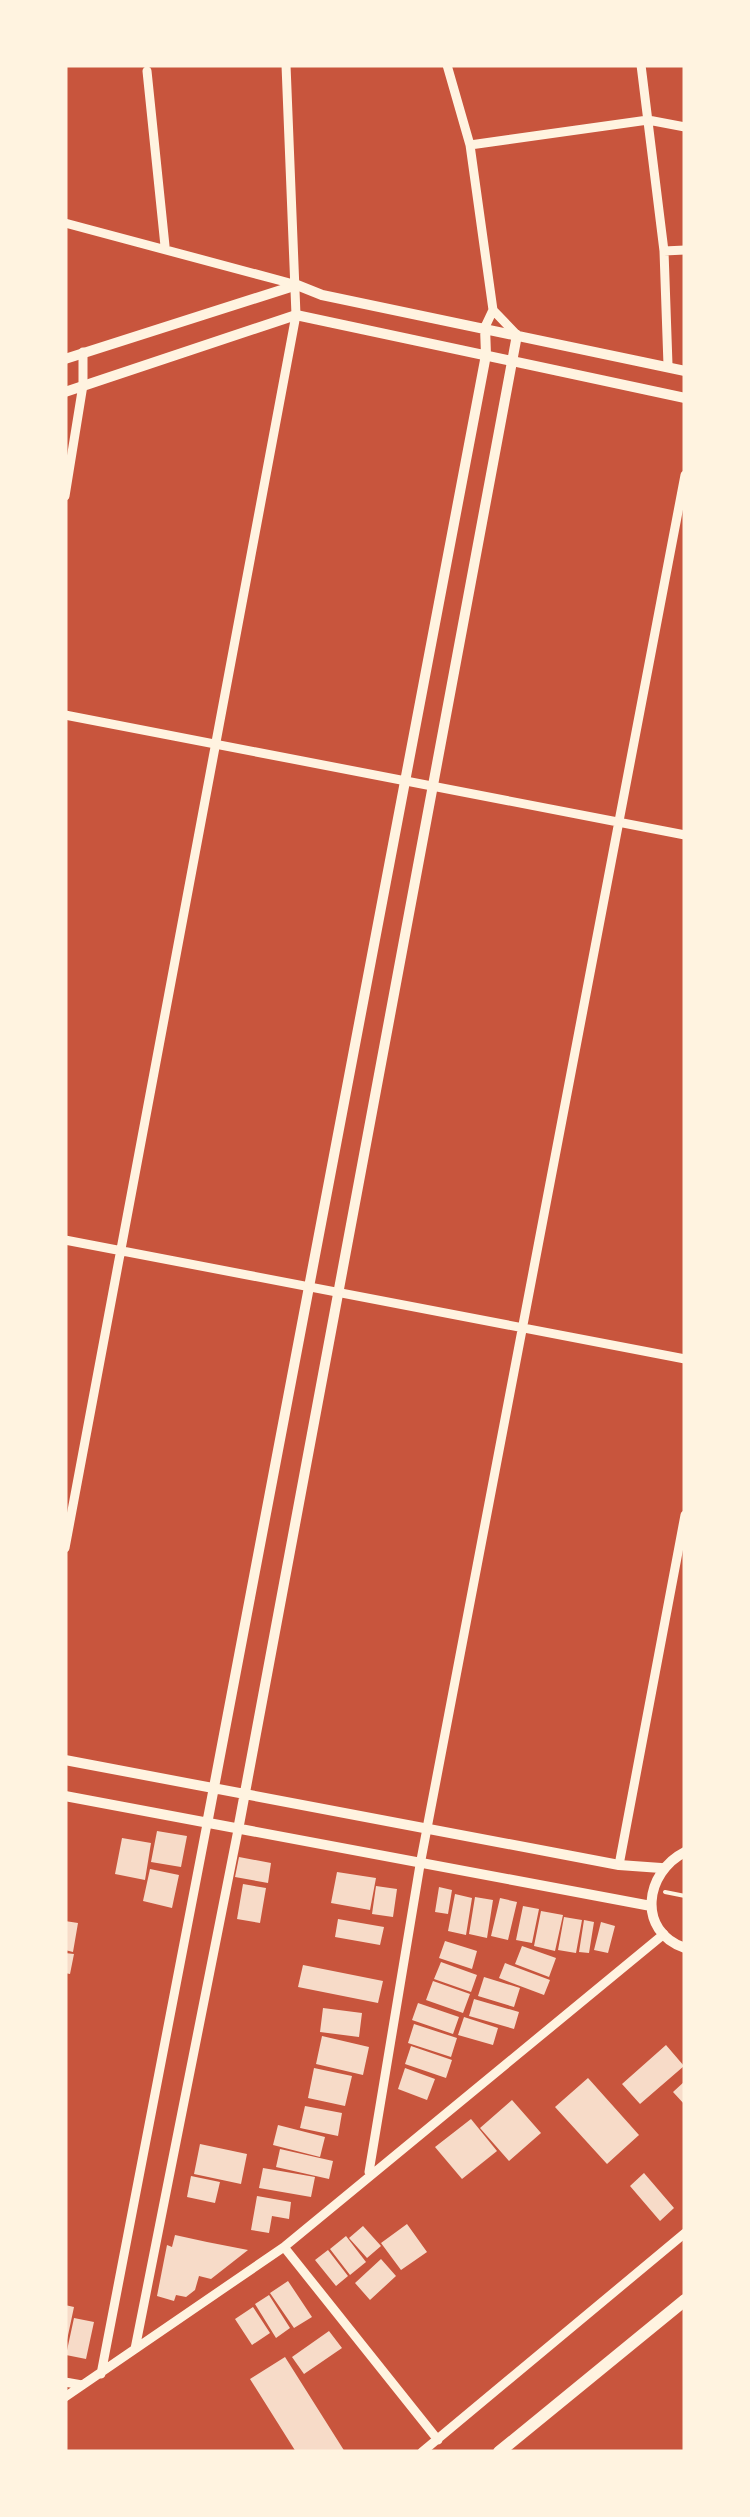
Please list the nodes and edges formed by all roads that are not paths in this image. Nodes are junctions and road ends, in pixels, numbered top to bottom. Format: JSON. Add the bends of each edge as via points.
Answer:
{"nodes":[{"id":1,"x":286,"y":65,"type":"edge"},
{"id":2,"x":447,"y":65,"type":"edge"},
{"id":3,"x":642,"y":65,"type":"edge"},
{"id":4,"x":147,"y":71,"type":"dead end"},
{"id":5,"x":648,"y":120,"type":"junction"},
{"id":6,"x":685,"y":127,"type":"edge"},
{"id":7,"x":470,"y":146,"type":"junction"},
{"id":8,"x":65,"y":223,"type":"edge"},
{"id":9,"x":165,"y":246,"type":"junction"},
{"id":10,"x":685,"y":250,"type":"edge"},
{"id":11,"x":664,"y":251,"type":"junction"},
{"id":12,"x":297,"y":284,"type":"junction"},
{"id":13,"x":494,"y":310,"type":"junction"},
{"id":14,"x":296,"y":315,"type":"junction"},
{"id":15,"x":485,"y":327,"type":"junction"},
{"id":16,"x":518,"y":335,"type":"junction"},
{"id":17,"x":82,"y":352,"type":"junction"},
{"id":18,"x":486,"y":355,"type":"junction"},
{"id":19,"x":65,"y":359,"type":"edge"},
{"id":20,"x":514,"y":361,"type":"junction"},
{"id":21,"x":668,"y":365,"type":"junction"},
{"id":22,"x":685,"y":370,"type":"edge"},
{"id":23,"x":84,"y":384,"type":"junction"},
{"id":24,"x":65,"y":392,"type":"edge"},
{"id":25,"x":685,"y":398,"type":"edge"},
{"id":26,"x":685,"y":475,"type":"edge"},
{"id":27,"x":65,"y":496,"type":"edge"},
{"id":28,"x":65,"y":715,"type":"edge"},
{"id":29,"x":216,"y":746,"type":"junction"},
{"id":30,"x":404,"y":781,"type":"junction"},
{"id":31,"x":434,"y":786,"type":"junction"},
{"id":32,"x":622,"y":823,"type":"junction"},
{"id":33,"x":685,"y":835,"type":"edge"},
{"id":34,"x":65,"y":1240,"type":"edge"},
{"id":35,"x":118,"y":1250,"type":"junction"},
{"id":36,"x":306,"y":1286,"type":"junction"},
{"id":37,"x":339,"y":1291,"type":"junction"},
{"id":38,"x":524,"y":1328,"type":"junction"},
{"id":39,"x":685,"y":1359,"type":"edge"},
{"id":40,"x":685,"y":1515,"type":"edge"},
{"id":41,"x":65,"y":1548,"type":"edge"},
{"id":42,"x":65,"y":1760,"type":"edge"},
{"id":43,"x":211,"y":1788,"type":"junction"},
{"id":44,"x":246,"y":1794,"type":"junction"},
{"id":45,"x":65,"y":1796,"type":"edge"},
{"id":46,"x":207,"y":1824,"type":"junction"},
{"id":47,"x":427,"y":1828,"type":"junction"},
{"id":48,"x":238,"y":1830,"type":"junction"},
{"id":49,"x":685,"y":1852,"type":"edge"},
{"id":50,"x":420,"y":1865,"type":"junction"},
{"id":51,"x":619,"y":1865,"type":"junction"},
{"id":52,"x":661,"y":1868,"type":"junction"},
{"id":53,"x":650,"y":1906,"type":"junction"},
{"id":54,"x":664,"y":1934,"type":"junction"},
{"id":55,"x":685,"y":1948,"type":"edge"},
{"id":56,"x":369,"y":2172,"type":"junction"},
{"id":57,"x":685,"y":2233,"type":"edge"},
{"id":58,"x":284,"y":2247,"type":"junction"},
{"id":59,"x":685,"y":2300,"type":"edge"},
{"id":60,"x":135,"y":2349,"type":"junction"},
{"id":61,"x":101,"y":2374,"type":"junction"},
{"id":62,"x":65,"y":2382,"type":"edge"},
{"id":63,"x":82,"y":2385,"type":"junction"},
{"id":64,"x":65,"y":2397,"type":"edge"},
{"id":65,"x":438,"y":2440,"type":"junction"},
{"id":66,"x":422,"y":2452,"type":"edge"},
{"id":67,"x":499,"y":2452,"type":"edge"}],
"edges":[{"from":1,"to":12,"type":"street"},
{"from":2,"to":7,"type":"street"},
{"from":3,"to":5,"type":"street"},
{"from":4,"to":9,"type":"street"},
{"from":5,"to":6,"type":"street"},
{"from":5,"to":7,"type":"street"},
{"from":5,"to":11,"type":"street"},
{"from":7,"to":13,"type":"street"},
{"from":8,"to":9,"type":"street"},
{"from":9,"to":12,"type":"street"},
{"from":10,"to":11,"type":"street"},
{"from":11,"to":21,"type":"street"},
{"from":12,"to":14,"type":"street"},
{"from":12,"to":15,"type":"street","via":[[322,295]]},
{"from":12,"to":17,"type":"street"},
{"from":13,"to":15,"type":"street"},
{"from":13,"to":16,"type":"street"},
{"from":14,"to":18,"type":"street"},
{"from":14,"to":23,"type":"street"},
{"from":14,"to":29,"type":"street"},
{"from":15,"to":16,"type":"street"},
{"from":15,"to":18,"type":"street"},
{"from":16,"to":20,"type":"street"},
{"from":16,"to":21,"type":"street"},
{"from":17,"to":19,"type":"street"},
{"from":17,"to":23,"type":"street"},
{"from":18,"to":20,"type":"street"},
{"from":18,"to":30,"type":"street"},
{"from":20,"to":25,"type":"street"},
{"from":20,"to":31,"type":"street"},
{"from":21,"to":22,"type":"street"},
{"from":23,"to":24,"type":"street"},
{"from":23,"to":27,"type":"street"},
{"from":26,"to":32,"type":"street"},
{"from":28,"to":29,"type":"street"},
{"from":29,"to":30,"type":"street"},
{"from":29,"to":35,"type":"street"},
{"from":30,"to":31,"type":"street"},
{"from":30,"to":36,"type":"street"},
{"from":31,"to":32,"type":"street"},
{"from":31,"to":37,"type":"street"},
{"from":32,"to":33,"type":"street"},
{"from":32,"to":38,"type":"street"},
{"from":34,"to":35,"type":"street"},
{"from":35,"to":36,"type":"street"},
{"from":35,"to":41,"type":"street"},
{"from":36,"to":37,"type":"street"},
{"from":36,"to":43,"type":"street"},
{"from":37,"to":38,"type":"street"},
{"from":37,"to":44,"type":"street"},
{"from":38,"to":39,"type":"street"},
{"from":38,"to":47,"type":"street"},
{"from":40,"to":51,"type":"street"},
{"from":42,"to":43,"type":"street"},
{"from":43,"to":44,"type":"street"},
{"from":43,"to":46,"type":"street"},
{"from":44,"to":47,"type":"street"},
{"from":44,"to":48,"type":"street"},
{"from":45,"to":46,"type":"street"},
{"from":46,"to":48,"type":"street"},
{"from":46,"to":61,"type":"street"},
{"from":47,"to":50,"type":"street"},
{"from":47,"to":51,"type":"street"},
{"from":48,"to":50,"type":"street"},
{"from":48,"to":60,"type":"street"},
{"from":49,"to":52,"type":"street"},
{"from":50,"to":53,"type":"street"},
{"from":50,"to":56,"type":"street"},
{"from":51,"to":52,"type":"street"},
{"from":52,"to":53,"type":"street"},
{"from":53,"to":54,"type":"street"},
{"from":54,"to":55,"type":"street"},
{"from":54,"to":56,"type":"street"},
{"from":56,"to":58,"type":"street"},
{"from":57,"to":65,"type":"street"},
{"from":58,"to":60,"type":"street"},
{"from":58,"to":65,"type":"street"},
{"from":59,"to":67,"type":"main road"},
{"from":60,"to":61,"type":"street"},
{"from":61,"to":63,"type":"street"},
{"from":62,"to":63,"type":"street"},
{"from":63,"to":64,"type":"street"},
{"from":65,"to":66,"type":"street"}]}
